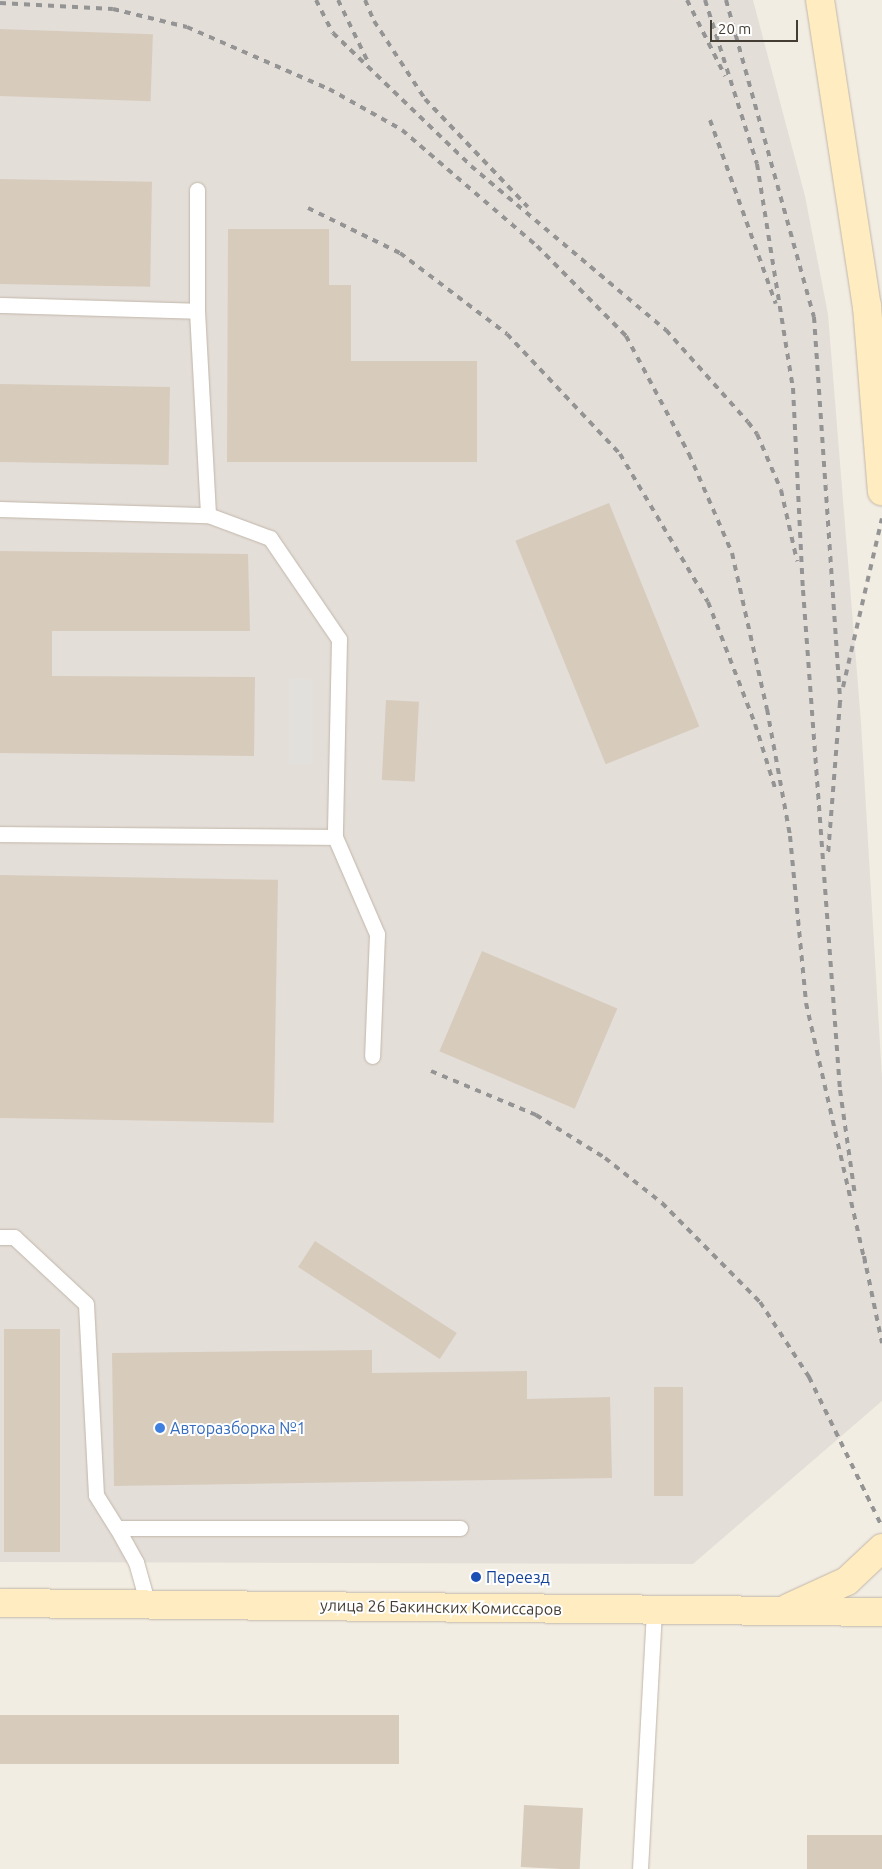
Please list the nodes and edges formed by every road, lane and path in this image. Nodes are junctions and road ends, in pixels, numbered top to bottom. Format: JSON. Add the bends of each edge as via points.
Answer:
{"nodes":[{"id":1,"x":820,"y":0,"type":"edge"},
{"id":2,"x":197,"y":190,"type":"dead end"},
{"id":3,"x":0,"y":305,"type":"edge"},
{"id":4,"x":197,"y":311,"type":"junction"},
{"id":5,"x":882,"y":491,"type":"edge"},
{"id":6,"x":0,"y":509,"type":"edge"},
{"id":7,"x":208,"y":515,"type":"junction"},
{"id":8,"x":0,"y":834,"type":"edge"},
{"id":9,"x":335,"y":837,"type":"junction"},
{"id":10,"x":372,"y":1056,"type":"dead end"},
{"id":11,"x":0,"y":1237,"type":"edge"},
{"id":12,"x":117,"y":1528,"type":"junction"},
{"id":13,"x":460,"y":1528,"type":"dead end"},
{"id":14,"x":882,"y":1548,"type":"edge"},
{"id":15,"x":0,"y":1603,"type":"edge"},
{"id":16,"x":148,"y":1605,"type":"junction"},
{"id":17,"x":654,"y":1609,"type":"junction"},
{"id":18,"x":778,"y":1612,"type":"junction"},
{"id":19,"x":882,"y":1612,"type":"edge"},
{"id":20,"x":640,"y":1869,"type":"edge"}],
"edges":[{"from":1,"to":5,"type":"main road","via":[[867,306]]},
{"from":2,"to":4,"type":"lane"},
{"from":3,"to":4,"type":"lane"},
{"from":4,"to":7,"type":"lane"},
{"from":6,"to":7,"type":"lane"},
{"from":7,"to":9,"type":"lane","via":[[270,538],[340,639]]},
{"from":8,"to":9,"type":"lane"},
{"from":9,"to":10,"type":"lane","via":[[377,934]]},
{"from":11,"to":12,"type":"lane","via":[[14,1237],[86,1304],[96,1495]]},
{"from":12,"to":13,"type":"lane"},
{"from":12,"to":16,"type":"lane","via":[[136,1562]]},
{"from":14,"to":18,"type":"main road","via":[[847,1581]]},
{"from":15,"to":16,"type":"main road","name":"улица 26 Бакинских Комиссаров"},
{"from":16,"to":17,"type":"main road","name":"улица 26 Бакинских Комиссаров"},
{"from":17,"to":18,"type":"main road","name":"улица 26 Бакинских Комиссаров"},
{"from":17,"to":20,"type":"lane"},
{"from":18,"to":19,"type":"main road","name":"улица 26 Бакинских Комиссаров"}]}
